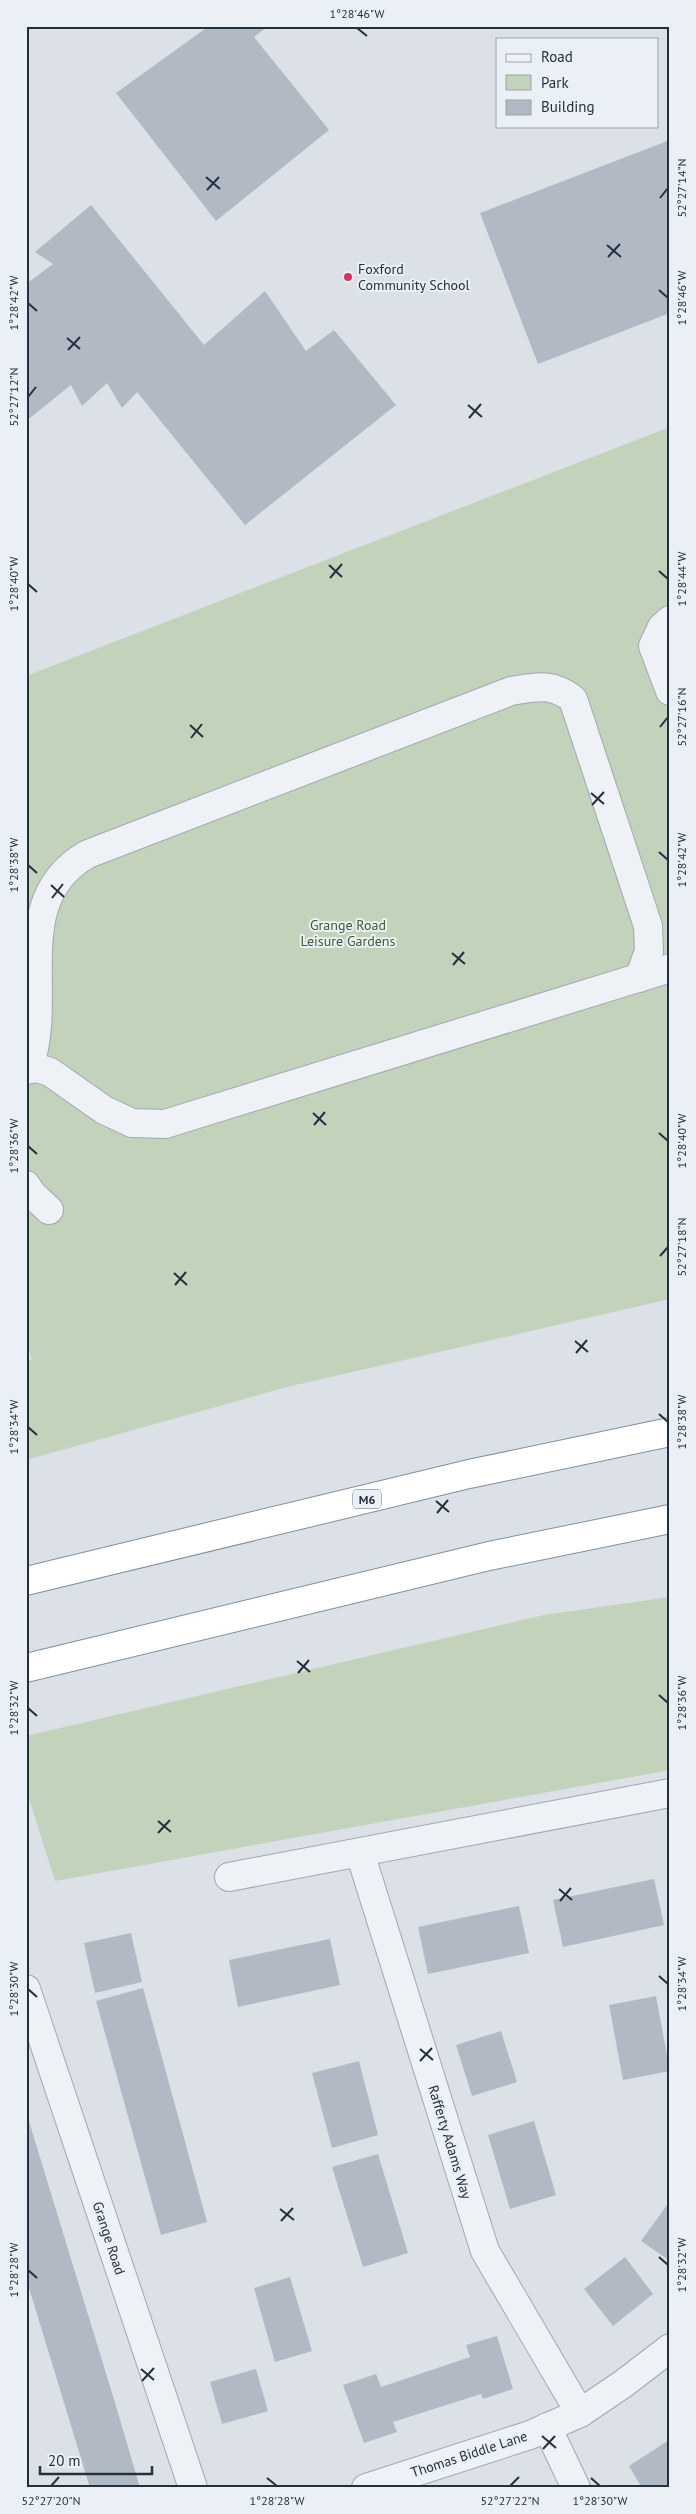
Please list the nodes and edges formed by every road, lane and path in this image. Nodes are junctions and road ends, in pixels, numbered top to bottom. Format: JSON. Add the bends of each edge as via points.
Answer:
{"nodes":[{"id":1,"x":670,"y":620,"type":"edge"},
{"id":2,"x":670,"y":691,"type":"edge"},
{"id":3,"x":670,"y":968,"type":"edge"},
{"id":4,"x":639,"y":978,"type":"junction"},
{"id":5,"x":26,"y":1060,"type":"edge"},
{"id":6,"x":26,"y":1070,"type":"edge"},
{"id":7,"x":26,"y":1185,"type":"edge"},
{"id":8,"x":49,"y":1210,"type":"dead end"},
{"id":9,"x":670,"y":1432,"type":"edge"},
{"id":10,"x":670,"y":1519,"type":"edge"},
{"id":11,"x":26,"y":1580,"type":"edge"},
{"id":12,"x":26,"y":1668,"type":"edge"},
{"id":13,"x":670,"y":1794,"type":"edge"},
{"id":14,"x":360,"y":1853,"type":"junction"},
{"id":15,"x":229,"y":1877,"type":"dead end"},
{"id":16,"x":26,"y":1989,"type":"edge"},
{"id":17,"x":670,"y":2348,"type":"edge"},
{"id":18,"x":580,"y":2413,"type":"junction"},
{"id":19,"x":547,"y":2427,"type":"junction"},
{"id":20,"x":193,"y":2488,"type":"edge"},
{"id":21,"x":366,"y":2488,"type":"edge"},
{"id":22,"x":576,"y":2488,"type":"edge"}],
"edges":[{"from":1,"to":2,"type":"street","via":[[653,646]]},
{"from":3,"to":4,"type":"street"},
{"from":4,"to":5,"type":"street","via":[[649,951],[648,926],[573,699],[562,690],[543,686],[511,691],[88,854],[72,863],[56,879],[46,899],[37,940],[38,1036],[32,1057]]},
{"from":4,"to":6,"type":"street","via":[[165,1124],[132,1124],[104,1110],[50,1072],[37,1068]]},
{"from":7,"to":8,"type":"street"},
{"from":9,"to":11,"type":"highway","number":"M6","via":[[469,1474]]},
{"from":10,"to":12,"type":"highway","via":[[489,1556]]},
{"from":13,"to":14,"type":"street"},
{"from":14,"to":15,"type":"street"},
{"from":14,"to":18,"type":"street","name":"Rafferty Adams Way","via":[[485,2251]]},
{"from":16,"to":20,"type":"street","name":"Grange Road"},
{"from":17,"to":18,"type":"street","name":"Thomas Biddle Lane"},
{"from":18,"to":19,"type":"street","name":"Thomas Biddle Lane"},
{"from":19,"to":21,"type":"street","name":"Thomas Biddle Lane"},
{"from":19,"to":22,"type":"street"}]}
